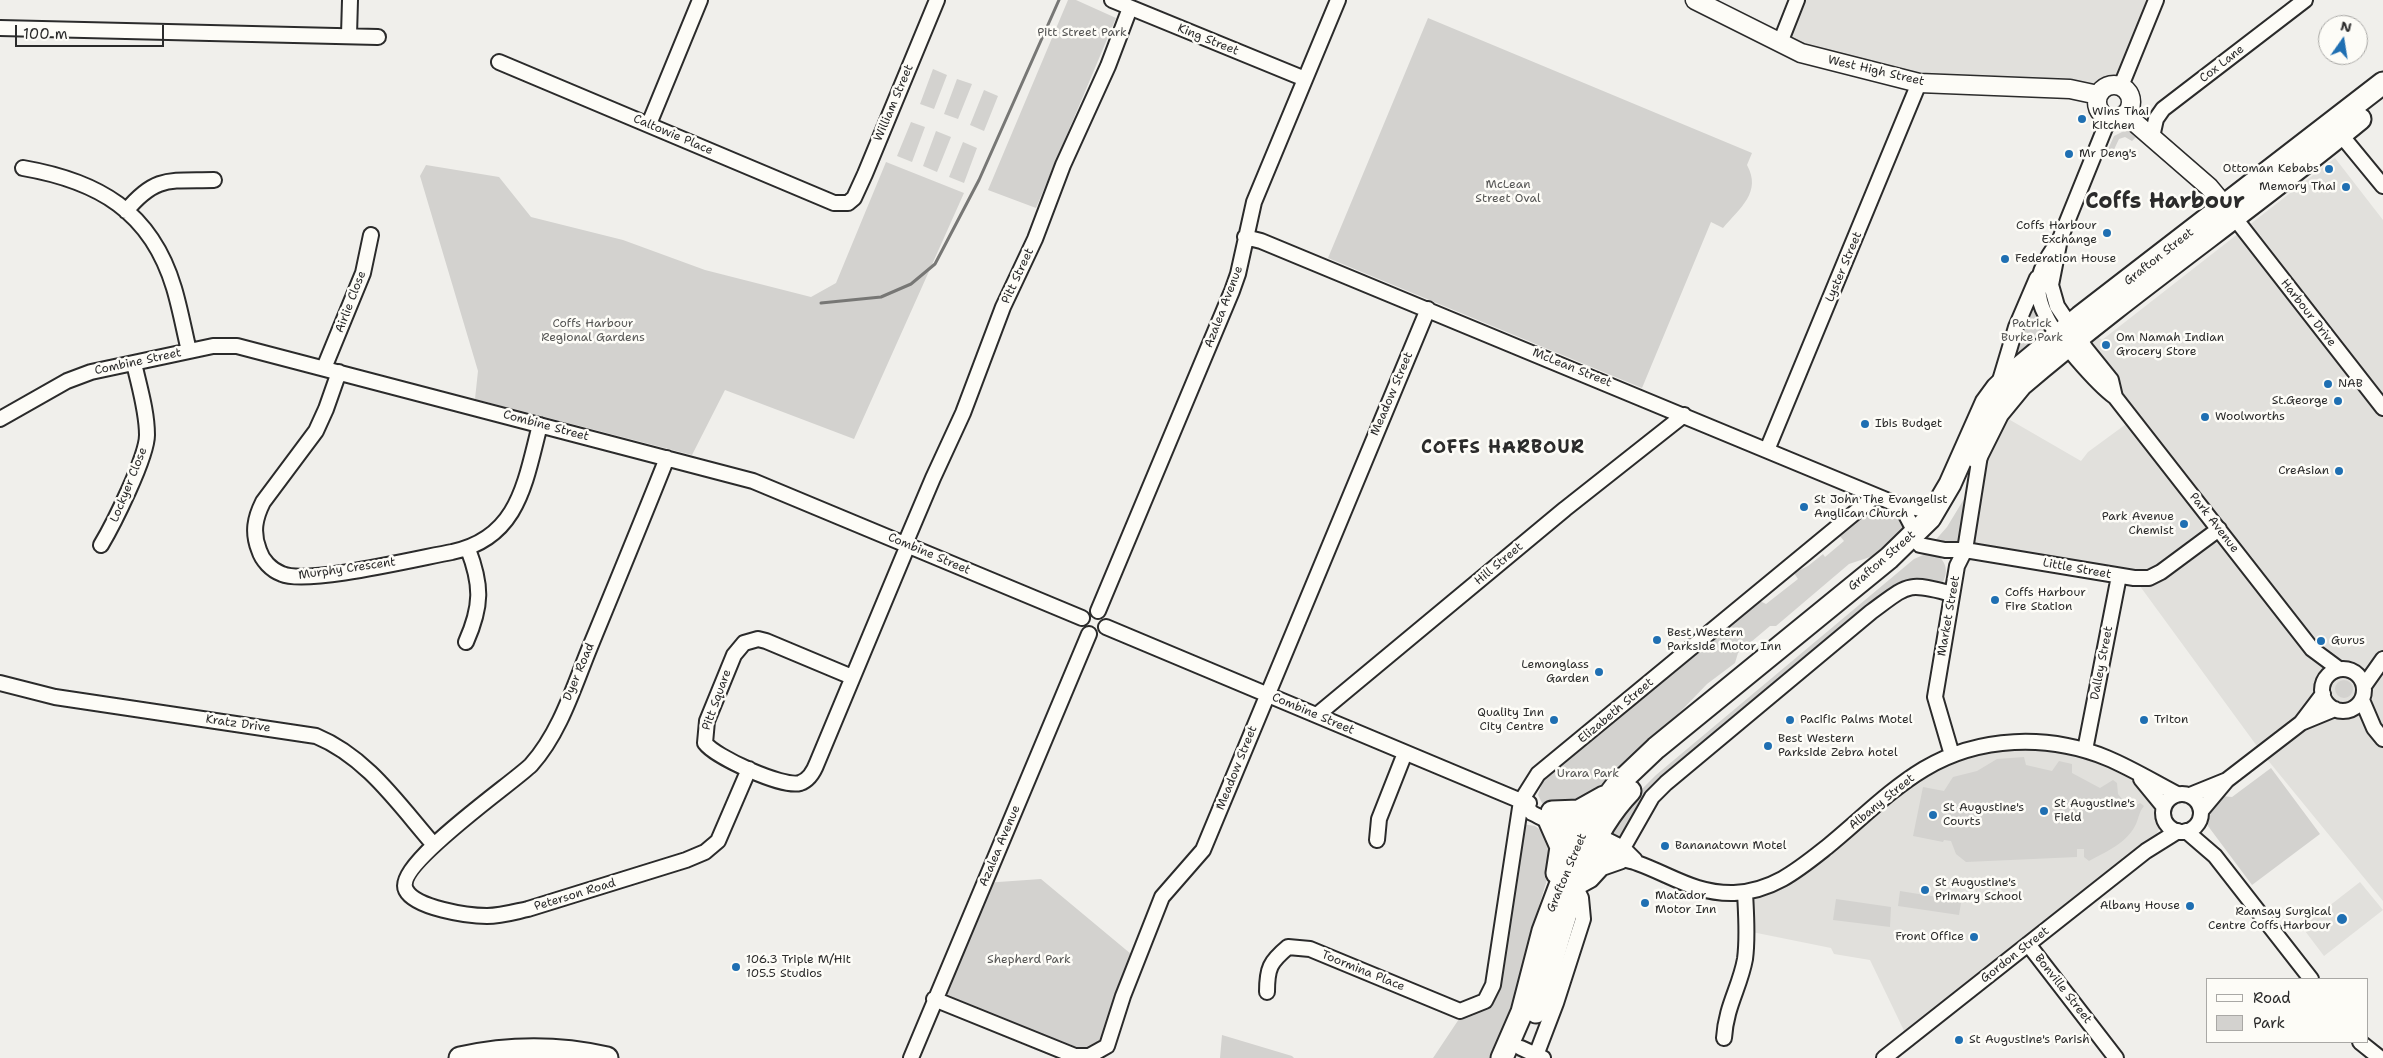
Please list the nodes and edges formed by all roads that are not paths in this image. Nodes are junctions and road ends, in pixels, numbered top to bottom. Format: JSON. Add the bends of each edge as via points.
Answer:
{"nodes":[{"id":1,"x":350,"y":0,"type":"edge"},
{"id":2,"x":700,"y":0,"type":"edge"},
{"id":3,"x":937,"y":0,"type":"edge"},
{"id":4,"x":1112,"y":0,"type":"edge"},
{"id":5,"x":1338,"y":0,"type":"edge"},
{"id":6,"x":1695,"y":0,"type":"edge"},
{"id":7,"x":1797,"y":0,"type":"edge"},
{"id":8,"x":2156,"y":0,"type":"edge"},
{"id":9,"x":2305,"y":0,"type":"edge"},
{"id":10,"x":1130,"y":8,"type":"junction"},
{"id":11,"x":0,"y":28,"type":"edge"},
{"id":12,"x":349,"y":35,"type":"junction"},
{"id":13,"x":378,"y":37,"type":"dead end"},
{"id":14,"x":1780,"y":43,"type":"junction"},
{"id":15,"x":499,"y":62,"type":"dead end"},
{"id":16,"x":1305,"y":79,"type":"junction"},
{"id":17,"x":2383,"y":83,"type":"edge"},
{"id":18,"x":1919,"y":84,"type":"junction"},
{"id":19,"x":2121,"y":86,"type":"junction"},
{"id":20,"x":2098,"y":95,"type":"junction"},
{"id":21,"x":2383,"y":101,"type":"edge"},
{"id":22,"x":2117,"y":116,"type":"junction"},
{"id":23,"x":649,"y":124,"type":"junction"},
{"id":24,"x":2341,"y":135,"type":"junction"},
{"id":25,"x":2152,"y":137,"type":"junction"},
{"id":26,"x":23,"y":168,"type":"dead end"},
{"id":27,"x":214,"y":180,"type":"dead end"},
{"id":28,"x":2383,"y":186,"type":"edge"},
{"id":29,"x":848,"y":203,"type":"joint"},
{"id":30,"x":2229,"y":211,"type":"junction"},
{"id":31,"x":126,"y":212,"type":"junction"},
{"id":32,"x":370,"y":235,"type":"dead end"},
{"id":33,"x":1245,"y":237,"type":"junction"},
{"id":34,"x":2060,"y":238,"type":"junction"},
{"id":35,"x":2041,"y":271,"type":"junction"},
{"id":36,"x":1428,"y":309,"type":"junction"},
{"id":37,"x":2069,"y":337,"type":"junction"},
{"id":38,"x":189,"y":351,"type":"junction"},
{"id":39,"x":134,"y":363,"type":"junction"},
{"id":40,"x":324,"y":368,"type":"junction"},
{"id":41,"x":339,"y":372,"type":"junction"},
{"id":42,"x":1998,"y":388,"type":"junction"},
{"id":43,"x":2383,"y":408,"type":"edge"},
{"id":44,"x":1684,"y":415,"type":"junction"},
{"id":45,"x":0,"y":419,"type":"edge"},
{"id":46,"x":540,"y":425,"type":"junction"},
{"id":47,"x":1981,"y":446,"type":"junction"},
{"id":48,"x":1767,"y":450,"type":"junction"},
{"id":49,"x":667,"y":458,"type":"junction"},
{"id":50,"x":1875,"y":496,"type":"junction"},
{"id":51,"x":1896,"y":504,"type":"junction"},
{"id":52,"x":1937,"y":508,"type":"junction"},
{"id":53,"x":2219,"y":530,"type":"junction"},
{"id":54,"x":1918,"y":538,"type":"junction"},
{"id":55,"x":101,"y":545,"type":"dead end"},
{"id":56,"x":907,"y":545,"type":"junction"},
{"id":57,"x":468,"y":549,"type":"junction"},
{"id":58,"x":1965,"y":550,"type":"junction"},
{"id":59,"x":2119,"y":576,"type":"junction"},
{"id":60,"x":1952,"y":594,"type":"junction"},
{"id":61,"x":1098,"y":611,"type":"junction"},
{"id":62,"x":1082,"y":618,"type":"junction"},
{"id":63,"x":1106,"y":627,"type":"junction"},
{"id":64,"x":1089,"y":634,"type":"junction"},
{"id":65,"x":466,"y":642,"type":"dead end"},
{"id":66,"x":2312,"y":649,"type":"junction"},
{"id":67,"x":2383,"y":659,"type":"edge"},
{"id":68,"x":2346,"y":670,"type":"junction"},
{"id":69,"x":852,"y":677,"type":"junction"},
{"id":70,"x":0,"y":683,"type":"edge"},
{"id":71,"x":2324,"y":687,"type":"junction"},
{"id":72,"x":2363,"y":693,"type":"junction"},
{"id":73,"x":1267,"y":695,"type":"junction"},
{"id":74,"x":2342,"y":710,"type":"junction"},
{"id":75,"x":1317,"y":715,"type":"junction"},
{"id":76,"x":2301,"y":723,"type":"junction"},
{"id":77,"x":2374,"y":728,"type":"junction"},
{"id":78,"x":2383,"y":739,"type":"edge"},
{"id":79,"x":2085,"y":750,"type":"junction"},
{"id":80,"x":1405,"y":753,"type":"junction"},
{"id":81,"x":1952,"y":756,"type":"junction"},
{"id":82,"x":749,"y":769,"type":"junction"},
{"id":83,"x":2138,"y":774,"type":"junction"},
{"id":84,"x":2227,"y":780,"type":"junction"},
{"id":85,"x":1609,"y":794,"type":"junction"},
{"id":86,"x":2183,"y":795,"type":"junction"},
{"id":87,"x":1521,"y":801,"type":"junction"},
{"id":88,"x":2164,"y":814,"type":"junction"},
{"id":89,"x":1551,"y":817,"type":"junction"},
{"id":90,"x":2200,"y":817,"type":"junction"},
{"id":91,"x":2182,"y":832,"type":"junction"},
{"id":92,"x":1590,"y":837,"type":"junction"},
{"id":93,"x":1377,"y":840,"type":"dead end"},
{"id":94,"x":434,"y":845,"type":"junction"},
{"id":95,"x":2146,"y":851,"type":"junction"},
{"id":96,"x":1627,"y":856,"type":"junction"},
{"id":97,"x":2216,"y":856,"type":"junction"},
{"id":98,"x":1581,"y":887,"type":"junction"},
{"id":99,"x":1745,"y":892,"type":"junction"},
{"id":100,"x":1543,"y":931,"type":"junction"},
{"id":101,"x":2028,"y":944,"type":"junction"},
{"id":102,"x":2310,"y":978,"type":"edge"},
{"id":103,"x":1268,"y":992,"type":"dead end"},
{"id":104,"x":934,"y":999,"type":"junction"},
{"id":105,"x":1485,"y":1001,"type":"joint"},
{"id":106,"x":1724,"y":1038,"type":"dead end"},
{"id":107,"x":2360,"y":1043,"type":"edge"},
{"id":108,"x":2361,"y":1043,"type":"edge"},
{"id":109,"x":1107,"y":1046,"type":"junction"},
{"id":110,"x":1530,"y":1056,"type":"edge"},
{"id":111,"x":460,"y":1058,"type":"edge"},
{"id":112,"x":607,"y":1058,"type":"edge"},
{"id":113,"x":911,"y":1058,"type":"edge"},
{"id":114,"x":1115,"y":1058,"type":"edge"},
{"id":115,"x":1502,"y":1058,"type":"edge"},
{"id":116,"x":1884,"y":1058,"type":"edge"},
{"id":117,"x":2116,"y":1058,"type":"edge"},
{"id":118,"x":2368,"y":1058,"type":"edge"},
{"id":119,"x":2380,"y":1058,"type":"edge"}],
"edges":[{"from":1,"to":12,"type":"street"},
{"from":2,"to":23,"type":"street"},
{"from":3,"to":29,"type":"street","name":"William Street","via":[[865,174],[854,198]]},
{"from":4,"to":10,"type":"street","name":"King Street"},
{"from":5,"to":16,"type":"street","name":"Azalea Avenue"},
{"from":6,"to":14,"type":"main road","name":"West High Street"},
{"from":7,"to":14,"type":"street"},
{"from":8,"to":19,"type":"street"},
{"from":9,"to":25,"type":"street","name":"Cox Lane","via":[[2163,109],[2156,119]]},
{"from":10,"to":16,"type":"street","name":"King Street"},
{"from":10,"to":56,"type":"street","name":"Pitt Street","via":[[1035,239],[1003,307],[963,413]]},
{"from":11,"to":12,"type":"street"},
{"from":12,"to":13,"type":"street"},
{"from":14,"to":18,"type":"main road","name":"West High Street","via":[[1815,57]]},
{"from":15,"to":23,"type":"street","name":"Caltowie Place"},
{"from":16,"to":33,"type":"street","name":"Azalea Avenue","via":[[1261,183]]},
{"from":17,"to":30,"type":"highway","name":"Grafton Street"},
{"from":18,"to":20,"type":"main road","name":"West High Street","via":[[2070,89]]},
{"from":18,"to":48,"type":"street","name":"Lyster Street"},
{"from":19,"to":20,"type":"main road","via":[[2110,86]]},
{"from":19,"to":22,"type":"main road","via":[[2126,90],[2130,105]]},
{"from":20,"to":22,"type":"main road","via":[[2098,108]]},
{"from":21,"to":24,"type":"highway","name":"Grafton Street"},
{"from":22,"to":25,"type":"main road"},
{"from":22,"to":34,"type":"street"},
{"from":23,"to":29,"type":"street","name":"Caltowie Place","via":[[834,203]]},
{"from":24,"to":28,"type":"street"},
{"from":24,"to":30,"type":"highway","name":"Grafton Street"},
{"from":25,"to":30,"type":"main road","via":[[2209,186]]},
{"from":26,"to":31,"type":"street","via":[[53,173],[94,188]]},
{"from":27,"to":31,"type":"street","via":[[172,180],[155,184],[140,194]]},
{"from":30,"to":37,"type":"highway","name":"Grafton Street"},
{"from":30,"to":43,"type":"street","name":"Harbour Drive"},
{"from":31,"to":38,"type":"street","via":[[150,236],[167,268]]},
{"from":32,"to":40,"type":"street","name":"Airlie Close","via":[[363,273]]},
{"from":33,"to":36,"type":"street","name":"McLean Street"},
{"from":33,"to":61,"type":"street","name":"Azalea Avenue","via":[[1232,291]]},
{"from":34,"to":35,"type":"street","name":"Park Avenue"},
{"from":34,"to":37,"type":"street","name":"Park Avenue","via":[[2051,292]]},
{"from":35,"to":37,"type":"street","name":"Park Avenue","via":[[2041,305],[2049,322]]},
{"from":35,"to":42,"type":"street","via":[[2016,327]]},
{"from":36,"to":44,"type":"street","name":"McLean Street"},
{"from":36,"to":73,"type":"street","name":"Meadow Street"},
{"from":37,"to":42,"type":"highway","name":"Grafton Street"},
{"from":37,"to":47,"type":"highway","name":"Grafton Street","via":[[2010,396]]},
{"from":37,"to":53,"type":"street","name":"Park Avenue","via":[[2102,387],[2116,397]]},
{"from":38,"to":39,"type":"street","name":"Combine Street"},
{"from":38,"to":40,"type":"street","name":"Combine Street","via":[[232,345]]},
{"from":39,"to":45,"type":"street","name":"Combine Street","via":[[77,377]]},
{"from":39,"to":55,"type":"street","name":"Lockyer Close","via":[[147,437],[119,511]]},
{"from":40,"to":41,"type":"street","name":"Combine Street"},
{"from":41,"to":46,"type":"street","name":"Combine Street"},
{"from":41,"to":57,"type":"street","name":"Murphy Crescent","via":[[316,431],[257,514],[254,530],[261,556],[281,574],[307,578]]},
{"from":42,"to":52,"type":"highway","name":"Grafton Street","via":[[1980,412]]},
{"from":44,"to":48,"type":"street","name":"McLean Street"},
{"from":44,"to":75,"type":"street","name":"Hill Street","via":[[1565,509]]},
{"from":46,"to":49,"type":"street","name":"Combine Street"},
{"from":46,"to":57,"type":"street","name":"Murphy Crescent","via":[[524,485],[512,513],[493,534]]},
{"from":47,"to":54,"type":"highway","name":"Grafton Street","via":[[1946,517]]},
{"from":47,"to":58,"type":"street","name":"Market Street"},
{"from":48,"to":50,"type":"street","name":"McLean Street"},
{"from":49,"to":56,"type":"street","name":"Combine Street","via":[[773,489]]},
{"from":49,"to":94,"type":"street","name":"Dyer Road","via":[[581,670],[545,747],[530,766]]},
{"from":50,"to":51,"type":"street","name":"McLean Street"},
{"from":50,"to":87,"type":"street","name":"Elizabeth Street","via":[[1538,774]]},
{"from":51,"to":52,"type":"street","name":"McLean Street","via":[[1925,510]]},
{"from":51,"to":54,"type":"street","via":[[1905,513]]},
{"from":52,"to":54,"type":"highway","name":"Grafton Street"},
{"from":53,"to":59,"type":"street","name":"Little Street","via":[[2149,578]]},
{"from":53,"to":66,"type":"street","name":"Park Avenue"},
{"from":54,"to":58,"type":"street","name":"Little Street","via":[[1945,550]]},
{"from":54,"to":85,"type":"highway","name":"Grafton Street","via":[[1888,558],[1634,767]]},
{"from":54,"to":92,"type":"highway","name":"Grafton Street","via":[[1641,781]]},
{"from":56,"to":62,"type":"street","name":"Combine Street"},
{"from":56,"to":69,"type":"street","name":"Pitt Square"},
{"from":57,"to":65,"type":"street","via":[[476,569],[479,598],[474,625]]},
{"from":58,"to":59,"type":"street","name":"Little Street"},
{"from":58,"to":60,"type":"street","name":"Market Street","via":[[1957,566]]},
{"from":59,"to":79,"type":"street","name":"Dalley Street"},
{"from":60,"to":81,"type":"street","name":"Market Street","via":[[1935,697]]},
{"from":60,"to":96,"type":"street","via":[[1916,585],[1898,592],[1871,612],[1666,783],[1648,803]]},
{"from":61,"to":62,"type":"street","via":[[1088,611]]},
{"from":61,"to":63,"type":"street","via":[[1106,618]]},
{"from":62,"to":64,"type":"street","via":[[1081,626]]},
{"from":63,"to":64,"type":"street","via":[[1100,634]]},
{"from":63,"to":73,"type":"street","name":"Combine Street"},
{"from":64,"to":104,"type":"street","name":"Azalea Avenue"},
{"from":66,"to":68,"type":"street","name":"Park Avenue"},
{"from":66,"to":71,"type":"street","name":"Park Avenue"},
{"from":67,"to":68,"type":"street"},
{"from":67,"to":72,"type":"street"},
{"from":68,"to":71,"type":"street","via":[[2333,671]]},
{"from":68,"to":72,"type":"street","via":[[2362,680]]},
{"from":69,"to":82,"type":"street","name":"Pitt Square","via":[[809,778],[802,783],[786,783]]},
{"from":69,"to":82,"type":"street","name":"Pitt Square","via":[[766,640],[744,643],[734,655],[704,736],[705,743],[714,753]]},
{"from":70,"to":94,"type":"street","name":"Kratz Drive","via":[[55,697],[316,736],[334,744],[366,768]]},
{"from":71,"to":74,"type":"street","via":[[2330,705]]},
{"from":71,"to":76,"type":"street"},
{"from":72,"to":74,"type":"street"},
{"from":72,"to":77,"type":"street"},
{"from":73,"to":75,"type":"street","name":"Combine Street"},
{"from":73,"to":109,"type":"street","name":"Meadow Street","via":[[1203,850],[1162,897]]},
{"from":74,"to":76,"type":"street"},
{"from":74,"to":77,"type":"street"},
{"from":75,"to":80,"type":"street","name":"Combine Street"},
{"from":76,"to":84,"type":"street"},
{"from":77,"to":78,"type":"street"},
{"from":79,"to":81,"type":"street","name":"Albany Street","via":[[2041,742],[2016,742],[1992,744]]},
{"from":79,"to":83,"type":"street","name":"Albany Street"},
{"from":80,"to":87,"type":"street","name":"Combine Street"},
{"from":80,"to":93,"type":"street","via":[[1379,819]]},
{"from":81,"to":99,"type":"street","name":"Albany Street","via":[[1910,779],[1789,877]]},
{"from":82,"to":94,"type":"street","name":"Peterson Road","via":[[718,841],[705,852],[528,910],[488,916],[469,915],[435,907],[410,895],[404,885],[406,879]]},
{"from":83,"to":86,"type":"street","name":"Albany Street"},
{"from":83,"to":88,"type":"street","name":"Albany Street"},
{"from":84,"to":86,"type":"street"},
{"from":84,"to":90,"type":"street"},
{"from":85,"to":89,"type":"highway","via":[[1579,811]]},
{"from":85,"to":92,"type":"highway","name":"Grafton Street"},
{"from":86,"to":88,"type":"street","via":[[2168,800]]},
{"from":86,"to":90,"type":"street","via":[[2198,802]]},
{"from":87,"to":89,"type":"street","name":"Combine Street","via":[[1532,813]]},
{"from":87,"to":105,"type":"street","name":"Elizabeth Street","via":[[1493,985]]},
{"from":88,"to":91,"type":"street","via":[[2168,825]]},
{"from":88,"to":95,"type":"street","name":"Gordon Street"},
{"from":89,"to":92,"type":"street","name":"Combine Street"},
{"from":89,"to":100,"type":"highway","via":[[1561,852],[1541,922]]},
{"from":90,"to":91,"type":"street"},
{"from":90,"to":97,"type":"street"},
{"from":91,"to":95,"type":"street","name":"Gordon Street"},
{"from":91,"to":97,"type":"street"},
{"from":92,"to":96,"type":"street","name":"Albany Street"},
{"from":92,"to":98,"type":"highway","name":"Grafton Street"},
{"from":92,"to":100,"type":"highway","name":"Grafton Street"},
{"from":95,"to":101,"type":"street","name":"Gordon Street"},
{"from":96,"to":98,"type":"highway","via":[[1600,865]]},
{"from":96,"to":99,"type":"street","name":"Albany Street","via":[[1682,884],[1702,890]]},
{"from":97,"to":102,"type":"street"},
{"from":98,"to":110,"type":"highway","name":"Grafton Street","via":[[1545,987]]},
{"from":99,"to":106,"type":"street","via":[[1747,931],[1744,960],[1726,1017]]},
{"from":100,"to":115,"type":"highway","name":"Grafton Street","via":[[1531,982]]},
{"from":101,"to":116,"type":"street","name":"Gordon Street"},
{"from":101,"to":117,"type":"street","name":"Bonville Street"},
{"from":103,"to":105,"type":"street","name":"Toormina Place","via":[[1267,978],[1273,959],[1288,947],[1310,949],[1460,1011]]},
{"from":104,"to":109,"type":"street","via":[[1075,1056],[1089,1056]]},
{"from":104,"to":113,"type":"street","name":"Azalea Avenue"},
{"from":107,"to":118,"type":"street"},
{"from":108,"to":119,"type":"street"},
{"from":109,"to":114,"type":"street"},
{"from":111,"to":112,"type":"highway","via":[[496,1051],[537,1049]]}]}
